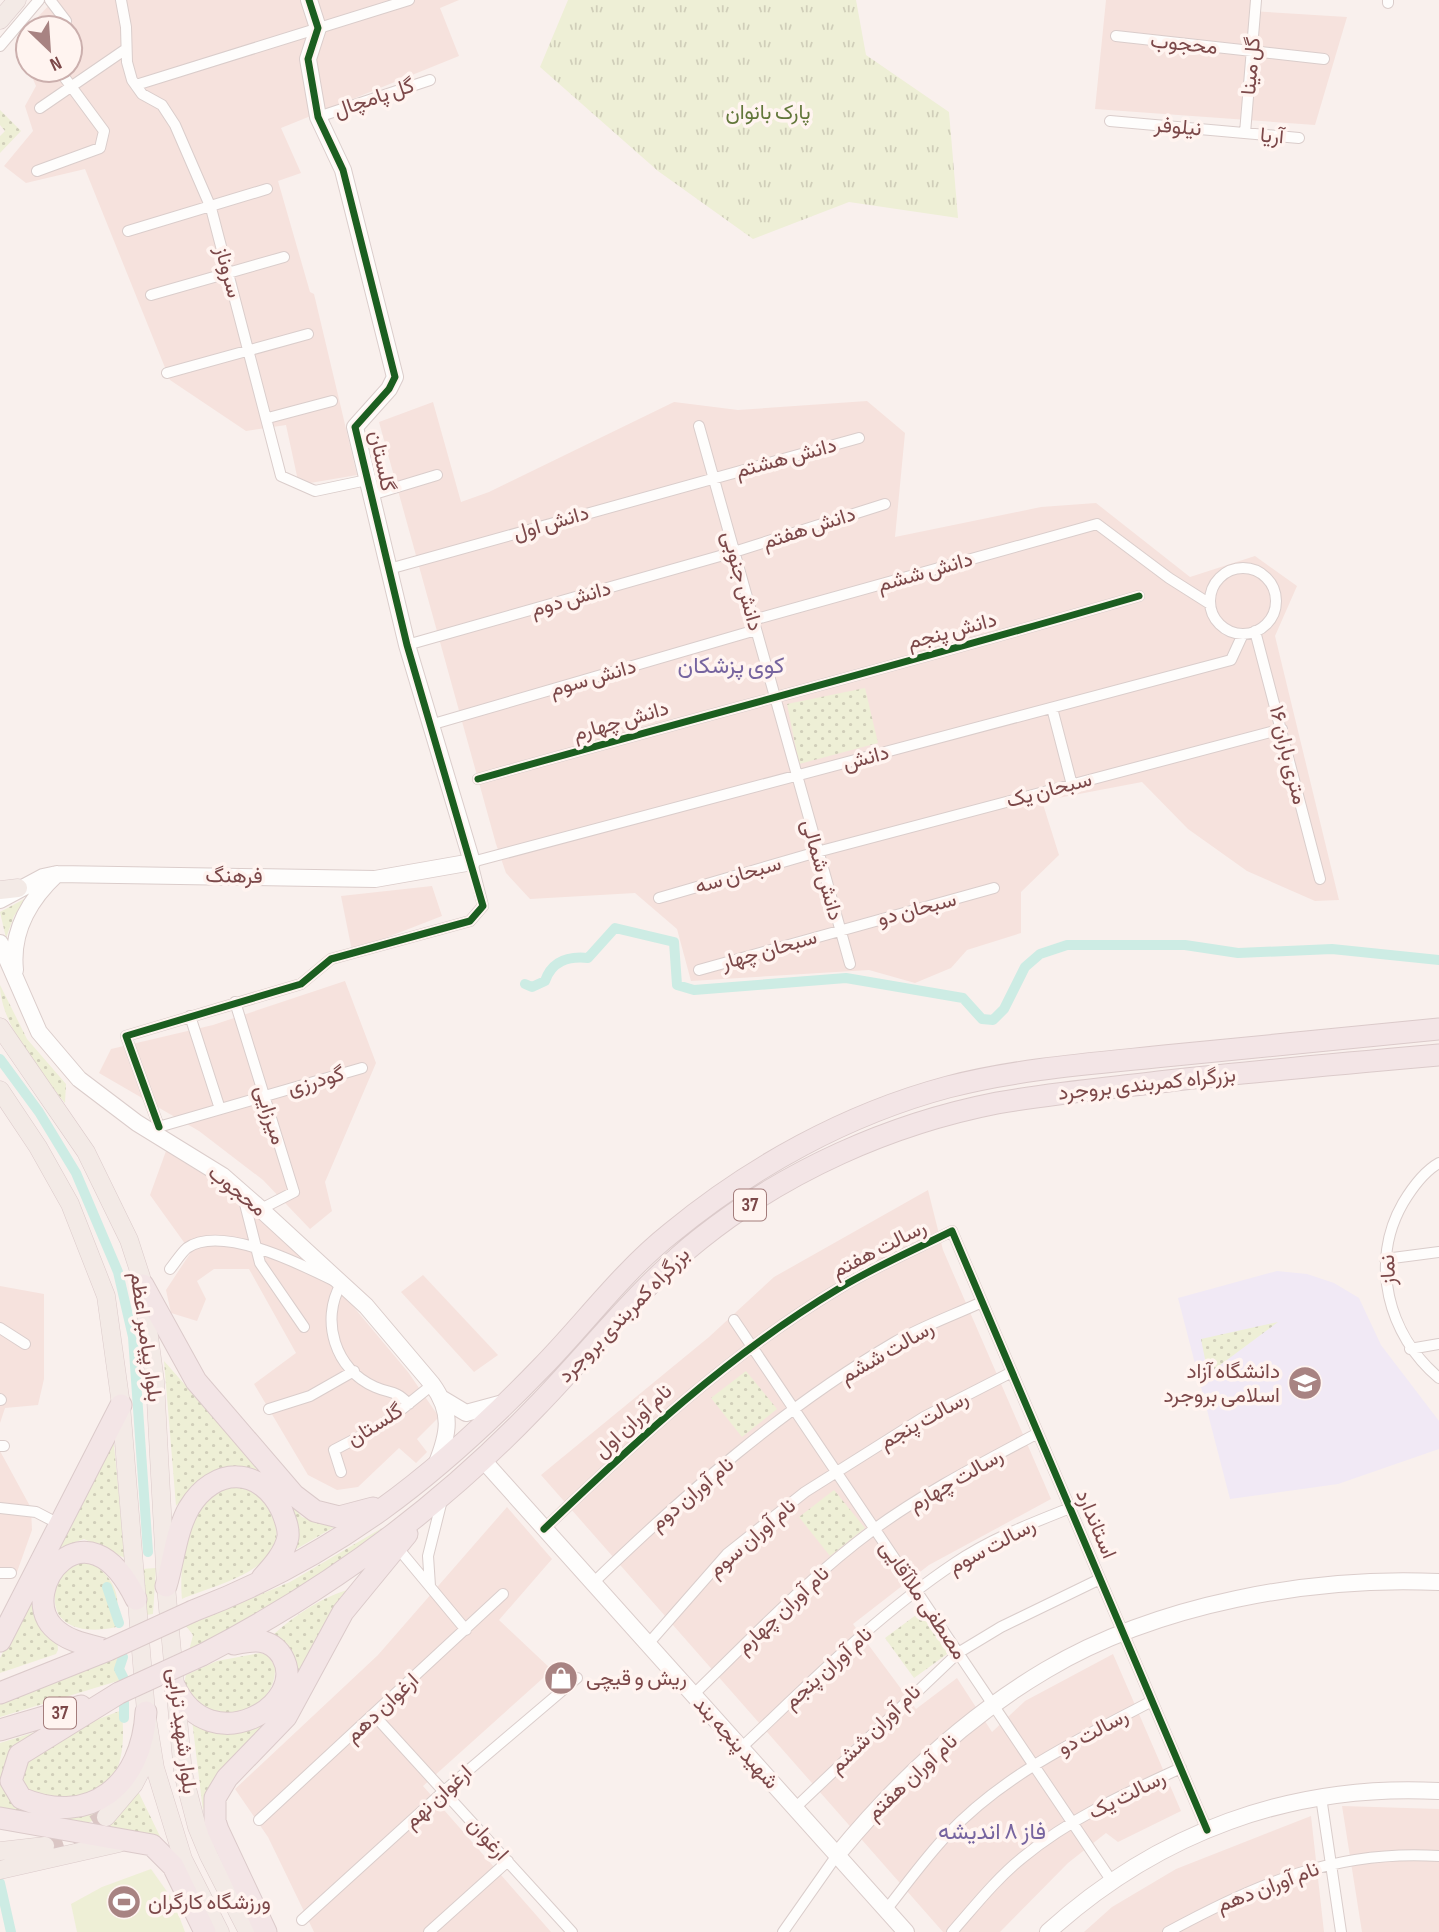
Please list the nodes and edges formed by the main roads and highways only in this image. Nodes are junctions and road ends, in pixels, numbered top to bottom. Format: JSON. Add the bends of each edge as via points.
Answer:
{"nodes":[{"id":1,"x":0,"y":1027,"type":"edge"},
{"id":2,"x":1439,"y":1028,"type":"edge"},
{"id":3,"x":1439,"y":1055,"type":"edge"},
{"id":4,"x":0,"y":1090,"type":"edge"},
{"id":5,"x":143,"y":1285,"type":"junction"},
{"id":6,"x":121,"y":1405,"type":"junction"},
{"id":7,"x":409,"y":1491,"type":"junction"},
{"id":8,"x":444,"y":1492,"type":"junction"},
{"id":9,"x":166,"y":1586,"type":"junction"},
{"id":10,"x":244,"y":1591,"type":"junction"},
{"id":11,"x":136,"y":1599,"type":"junction"},
{"id":12,"x":0,"y":1641,"type":"edge"},
{"id":13,"x":171,"y":1643,"type":"joint"},
{"id":14,"x":108,"y":1650,"type":"junction"},
{"id":15,"x":141,"y":1652,"type":"joint"},
{"id":16,"x":202,"y":1655,"type":"junction"},
{"id":17,"x":175,"y":1687,"type":"junction"},
{"id":18,"x":0,"y":1693,"type":"edge"},
{"id":19,"x":119,"y":1693,"type":"junction"},
{"id":20,"x":146,"y":1712,"type":"junction"},
{"id":21,"x":0,"y":1730,"type":"edge"},
{"id":22,"x":152,"y":1749,"type":"junction"},
{"id":23,"x":106,"y":1817,"type":"tunnel mouth"},
{"id":24,"x":0,"y":1818,"type":"edge"},
{"id":25,"x":147,"y":1844,"type":"junction"},
{"id":26,"x":45,"y":1846,"type":"tunnel mouth"},
{"id":27,"x":0,"y":1851,"type":"edge"},
{"id":28,"x":0,"y":1870,"type":"edge"},
{"id":29,"x":205,"y":1932,"type":"edge"},
{"id":30,"x":220,"y":1932,"type":"edge"},
{"id":31,"x":248,"y":1932,"type":"edge"},
{"id":32,"x":266,"y":1932,"type":"edge"}],
"edges":[{"from":1,"to":5,"type":"main road","name":"بلوار پیامبر اعظم","via":[[98,1173],[129,1240]]},
{"from":2,"to":7,"type":"highway","name":"بزرگراه کمربندی بروجرد","number":"37","via":[[995,1077],[865,1116],[780,1159],[672,1232],[632,1268],[510,1400]]},
{"from":3,"to":8,"type":"highway","name":"بزرگراه کمربندی بروجرد","number":"37","via":[[1035,1097],[959,1112],[852,1148],[749,1205],[680,1255],[482,1460]]},
{"from":4,"to":6,"type":"main road","name":"بلوار پیامبر اعظم","via":[[70,1204],[97,1268],[112,1326]]},
{"from":5,"to":7,"type":"highway","via":[[196,1381],[305,1504],[339,1517],[386,1504]]},
{"from":5,"to":9,"type":"main road","name":"بلوار پیامبر اعظم","via":[[155,1381]]},
{"from":6,"to":11,"type":"main road","name":"بلوار پیامبر اعظم"},
{"from":6,"to":12,"type":"highway"},
{"from":7,"to":10,"type":"highway","name":"بزرگراه کمربندی بروجرد","number":"37","via":[[302,1562]]},
{"from":8,"to":16,"type":"highway","name":"بزرگراه کمربندی بروجرد","number":"37","via":[[318,1589]]},
{"from":8,"to":32,"type":"highway","via":[[343,1612],[286,1717],[227,1778],[215,1798],[218,1830]]},
{"from":9,"to":10,"type":"highway","via":[[189,1509],[213,1481],[235,1476],[269,1491],[288,1530],[280,1557]]},
{"from":9,"to":13,"type":"main road","name":"بلوار پیامبر اعظم"},
{"from":10,"to":14,"type":"highway","name":"بزرگراه کمربندی بروجرد","number":"37","bridge":true},
{"from":11,"to":14,"type":"highway","via":[[113,1563],[96,1553],[71,1553],[53,1570],[44,1595],[49,1621],[63,1635]]},
{"from":11,"to":15,"type":"main road","name":"بلوار پیامبر اعظم"},
{"from":13,"to":17,"type":"main road","name":"بلوار شهید ترابی"},
{"from":14,"to":18,"type":"highway","number":"37"},
{"from":15,"to":20,"type":"main road","name":"بلوار شهید ترابی"},
{"from":16,"to":17,"type":"highway","via":[[251,1640],[268,1642],[280,1652],[288,1677],[268,1709],[218,1724],[194,1713]]},
{"from":16,"to":19,"type":"highway","number":"37","bridge":true},
{"from":17,"to":31,"type":"main road","name":"بلوار شهید ترابی","via":[[183,1773],[195,1817],[209,1856]]},
{"from":19,"to":20,"type":"highway","via":[[19,1755],[11,1781],[20,1798],[76,1809],[106,1796],[136,1757]]},
{"from":19,"to":21,"type":"highway","number":"37"},
{"from":20,"to":22,"type":"main road","name":"بلوار شهید ترابی"},
{"from":22,"to":23,"type":"main road","via":[[134,1784]]},
{"from":22,"to":30,"type":"main road","name":"بلوار شهید ترابی","via":[[172,1829]]},
{"from":24,"to":25,"type":"highway"},
{"from":25,"to":28,"type":"main road","via":[[106,1844]]},
{"from":25,"to":29,"type":"highway","via":[[173,1866]]},
{"from":26,"to":27,"type":"main road"}]}
